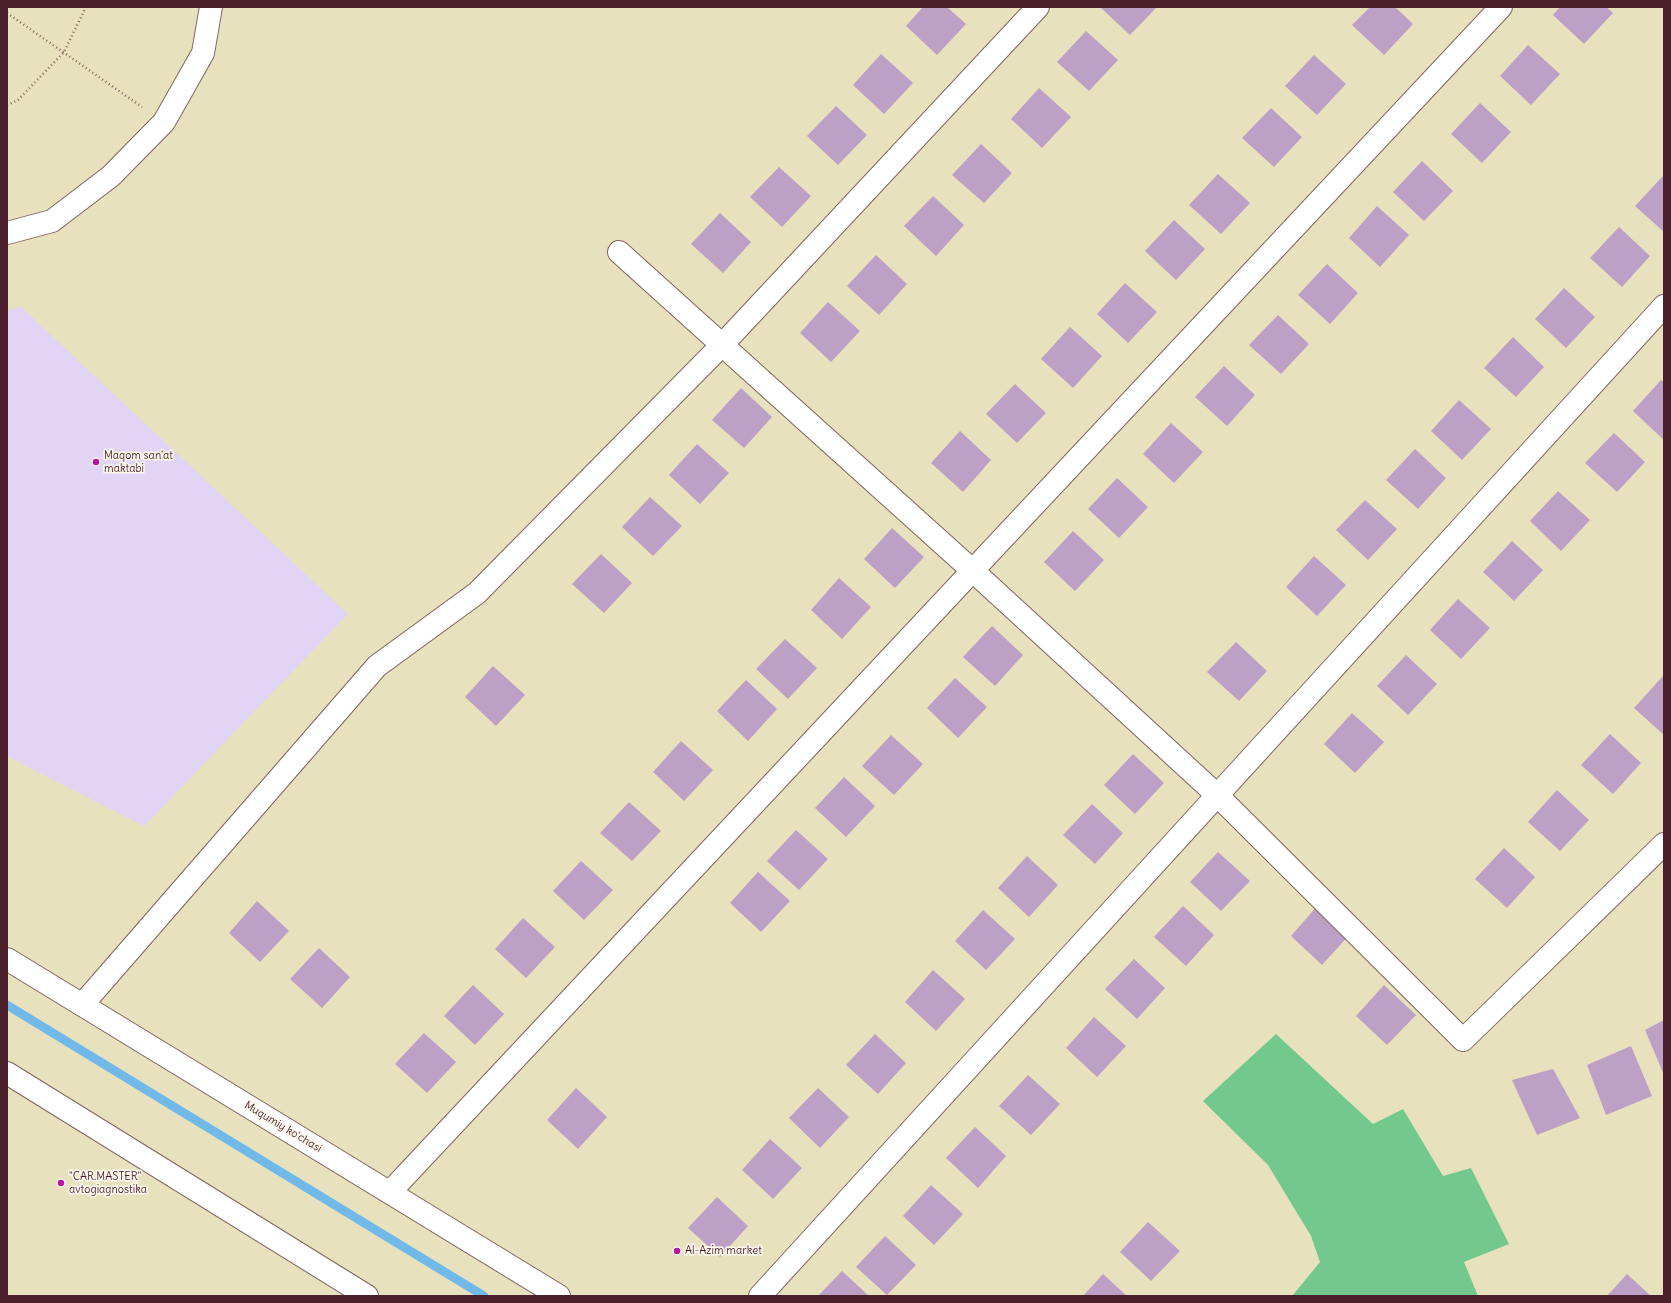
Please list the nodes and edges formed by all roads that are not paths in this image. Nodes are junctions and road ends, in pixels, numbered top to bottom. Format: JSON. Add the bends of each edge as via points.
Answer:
{"nodes":[{"id":1,"x":211,"y":7,"type":"edge"},
{"id":2,"x":1038,"y":7,"type":"edge"},
{"id":3,"x":1502,"y":7,"type":"edge"},
{"id":4,"x":7,"y":233,"type":"edge"},
{"id":5,"x":619,"y":252,"type":"dead end"},
{"id":6,"x":1664,"y":306,"type":"edge"},
{"id":7,"x":722,"y":345,"type":"junction"},
{"id":8,"x":973,"y":571,"type":"junction"},
{"id":9,"x":1216,"y":796,"type":"junction"},
{"id":10,"x":1664,"y":844,"type":"edge"},
{"id":11,"x":7,"y":959,"type":"edge"},
{"id":12,"x":82,"y":1005,"type":"junction"},
{"id":13,"x":7,"y":1073,"type":"edge"},
{"id":14,"x":390,"y":1192,"type":"junction"},
{"id":15,"x":367,"y":1296,"type":"edge"},
{"id":16,"x":559,"y":1296,"type":"edge"},
{"id":17,"x":760,"y":1296,"type":"edge"}],
"edges":[{"from":1,"to":4,"type":"street","via":[[203,53],[164,122],[111,176],[52,221]]},
{"from":2,"to":7,"type":"street"},
{"from":3,"to":8,"type":"street"},
{"from":5,"to":7,"type":"street"},
{"from":6,"to":9,"type":"street"},
{"from":7,"to":8,"type":"street"},
{"from":7,"to":12,"type":"street","via":[[477,593],[377,666]]},
{"from":8,"to":9,"type":"street"},
{"from":8,"to":14,"type":"street"},
{"from":9,"to":10,"type":"street","via":[[1463,1040]]},
{"from":9,"to":17,"type":"street"},
{"from":11,"to":12,"type":"street","name":"Muqumiy ko'chasi"},
{"from":12,"to":14,"type":"street","name":"Muqumiy ko'chasi"},
{"from":13,"to":15,"type":"street"},
{"from":14,"to":16,"type":"street","name":"Muqumiy ko'chasi"}]}
